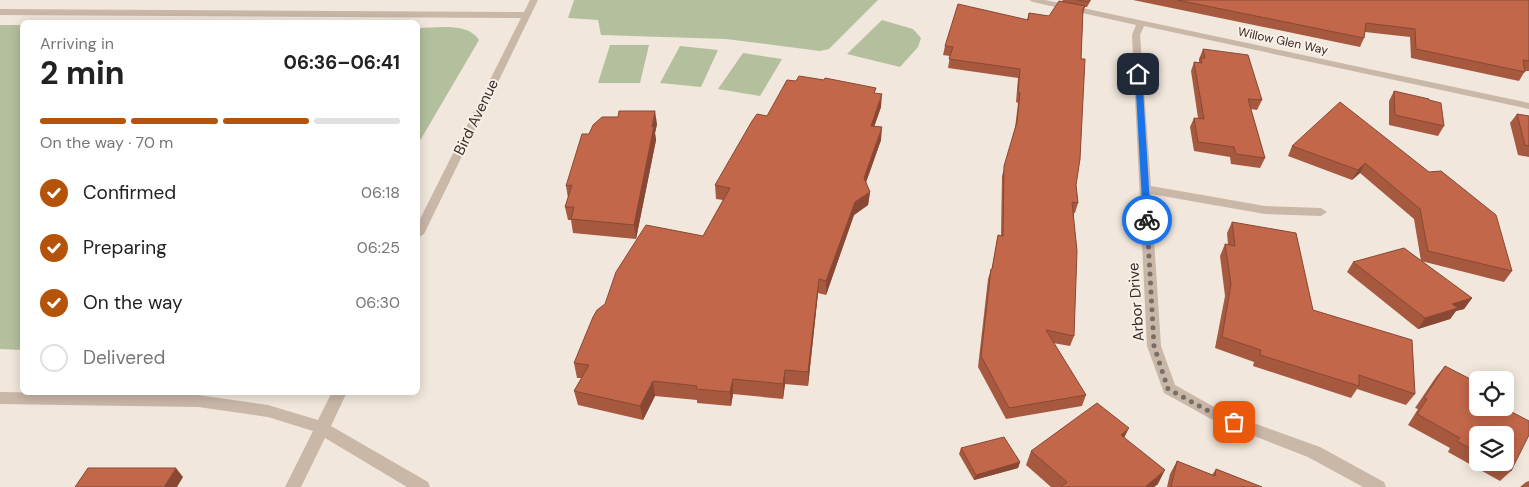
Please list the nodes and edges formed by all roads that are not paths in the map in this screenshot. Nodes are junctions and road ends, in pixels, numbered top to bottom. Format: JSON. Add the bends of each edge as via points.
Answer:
{"nodes":[{"id":1,"x":534,"y":0,"type":"edge"},
{"id":2,"x":1033,"y":0,"type":"edge"},
{"id":3,"x":0,"y":12,"type":"edge"},
{"id":4,"x":527,"y":15,"type":"junction"},
{"id":5,"x":1141,"y":23,"type":"junction"},
{"id":6,"x":1529,"y":106,"type":"edge"},
{"id":7,"x":1145,"y":189,"type":"junction"},
{"id":8,"x":1321,"y":212,"type":"dead end"},
{"id":9,"x":420,"y":230,"type":"edge"},
{"id":10,"x":338,"y":395,"type":"edge"},
{"id":11,"x":0,"y":398,"type":"edge"},
{"id":12,"x":322,"y":428,"type":"junction"},
{"id":13,"x":293,"y":487,"type":"edge"},
{"id":14,"x":422,"y":487,"type":"edge"},
{"id":15,"x":1378,"y":487,"type":"edge"}],
"edges":[{"from":1,"to":4,"type":"street","name":"Bird Avenue"},
{"from":2,"to":5,"type":"street","name":"Willow Glen Way"},
{"from":3,"to":4,"type":"street"},
{"from":4,"to":9,"type":"street","name":"Bird Avenue"},
{"from":5,"to":6,"type":"street","name":"Willow Glen Way"},
{"from":5,"to":7,"type":"street","name":"Arbor Drive","via":[[1136,35]]},
{"from":7,"to":8,"type":"street","via":[[1265,210]]},
{"from":7,"to":15,"type":"street","name":"Arbor Drive","via":[[1154,346],[1168,389],[1218,416],[1314,452]]},
{"from":10,"to":12,"type":"street"},
{"from":11,"to":12,"type":"street","via":[[198,401],[268,410]]},
{"from":12,"to":13,"type":"street"},
{"from":12,"to":14,"type":"street"}]}
